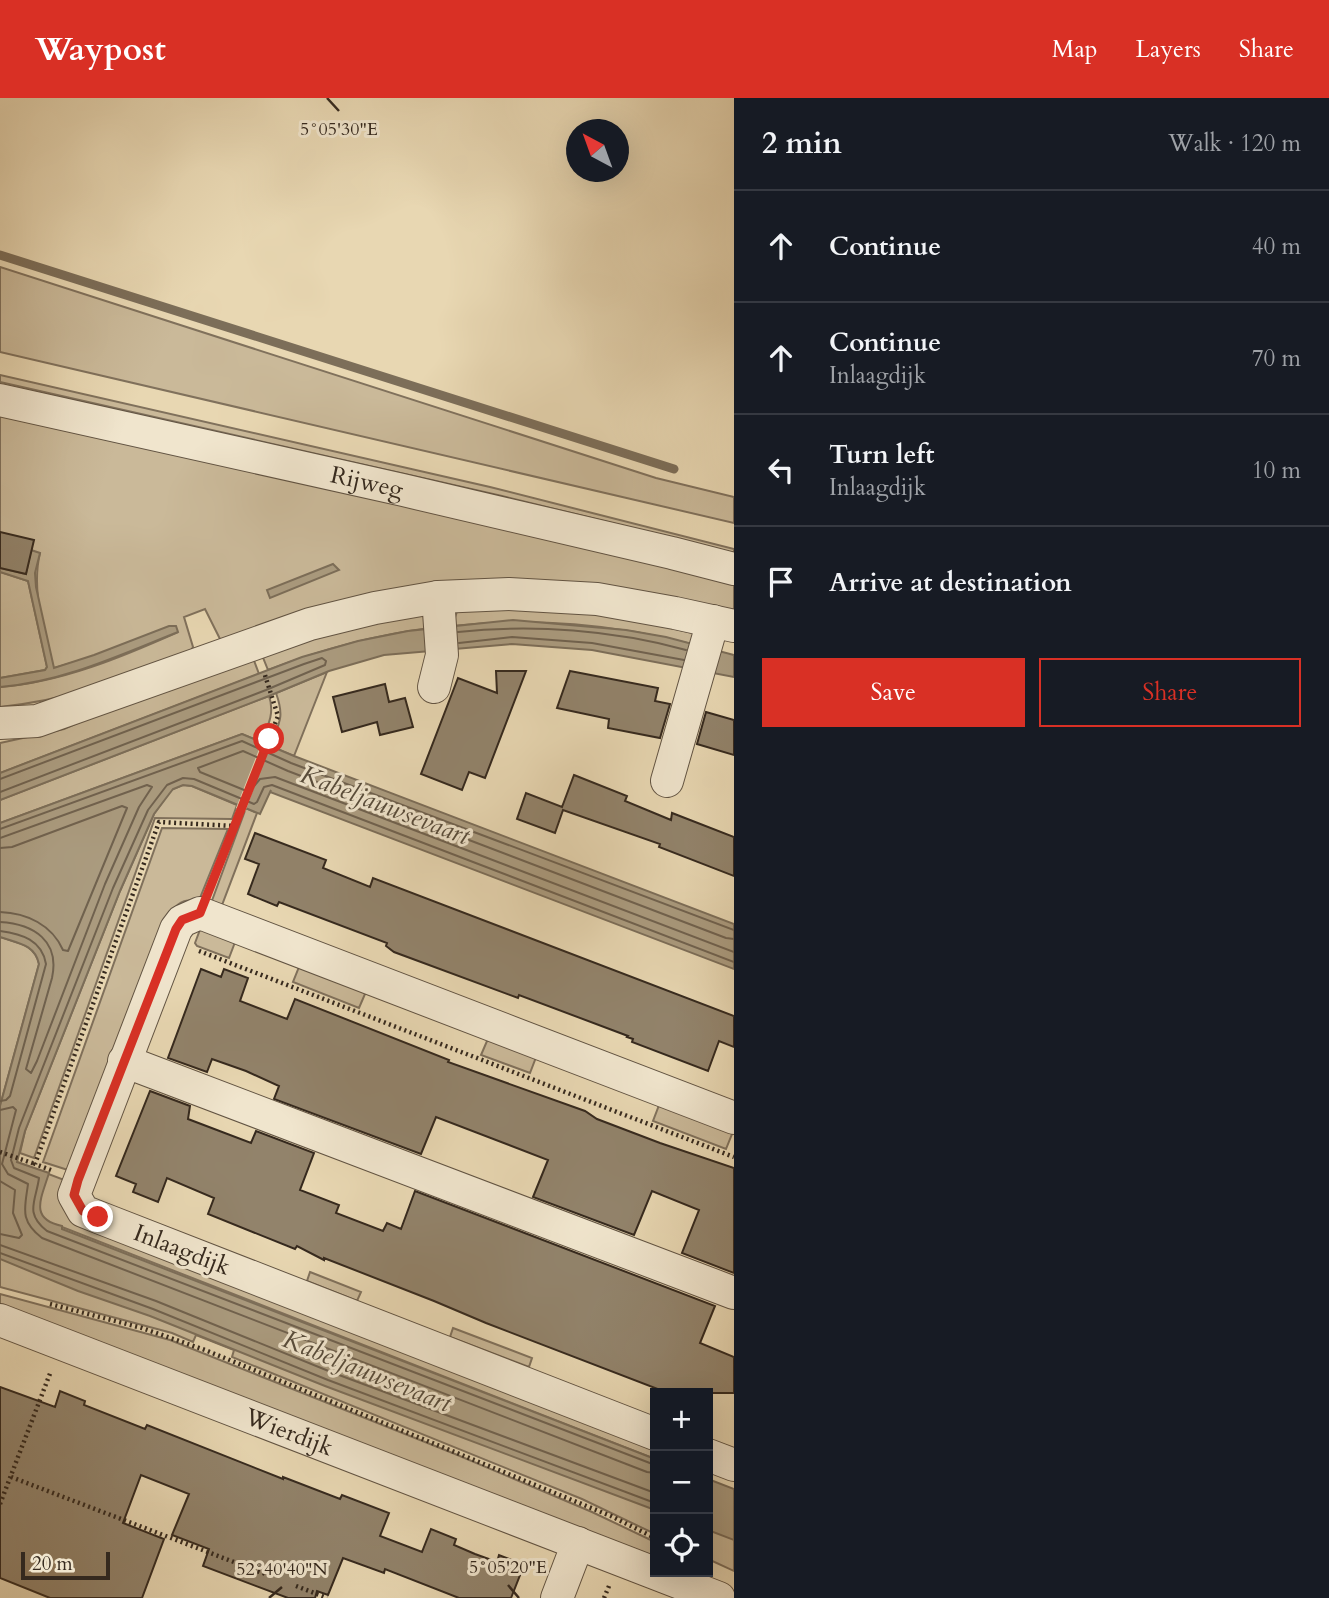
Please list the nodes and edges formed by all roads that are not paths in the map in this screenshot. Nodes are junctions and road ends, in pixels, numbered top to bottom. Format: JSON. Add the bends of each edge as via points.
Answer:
{"nodes":[{"id":1,"x":0,"y":400,"type":"edge"},
{"id":2,"x":734,"y":569,"type":"edge"},
{"id":3,"x":440,"y":626,"type":"junction"},
{"id":4,"x":713,"y":641,"type":"edge"},
{"id":5,"x":434,"y":687,"type":"dead end"},
{"id":6,"x":0,"y":723,"type":"edge"},
{"id":7,"x":667,"y":781,"type":"dead end"},
{"id":8,"x":124,"y":1061,"type":"junction"},
{"id":9,"x":734,"y":1118,"type":"edge"},
{"id":10,"x":734,"y":1293,"type":"edge"},
{"id":11,"x":0,"y":1320,"type":"edge"},
{"id":12,"x":650,"y":1432,"type":"edge"},
{"id":13,"x":713,"y":1457,"type":"edge"},
{"id":14,"x":734,"y":1465,"type":"edge"},
{"id":15,"x":578,"y":1543,"type":"junction"},
{"id":16,"x":557,"y":1598,"type":"edge"},
{"id":17,"x":719,"y":1598,"type":"edge"}],
"edges":[{"from":1,"to":2,"type":"street","name":"Rijweg"},
{"from":3,"to":4,"type":"street","via":[[509,594],[597,598]]},
{"from":3,"to":5,"type":"street"},
{"from":3,"to":6,"type":"street","via":[[375,608],[310,624],[37,721]]},
{"from":4,"to":7,"type":"street"},
{"from":8,"to":9,"type":"street","via":[[182,920],[200,913]]},
{"from":8,"to":10,"type":"street"},
{"from":8,"to":12,"type":"street","name":"Inlaagdijk","via":[[78,1180],[74,1195],[83,1211]]},
{"from":11,"to":15,"type":"street","name":"Wierdijk"},
{"from":13,"to":14,"type":"street"},
{"from":15,"to":16,"type":"street"},
{"from":15,"to":17,"type":"street","name":"Wierdijk"}]}
